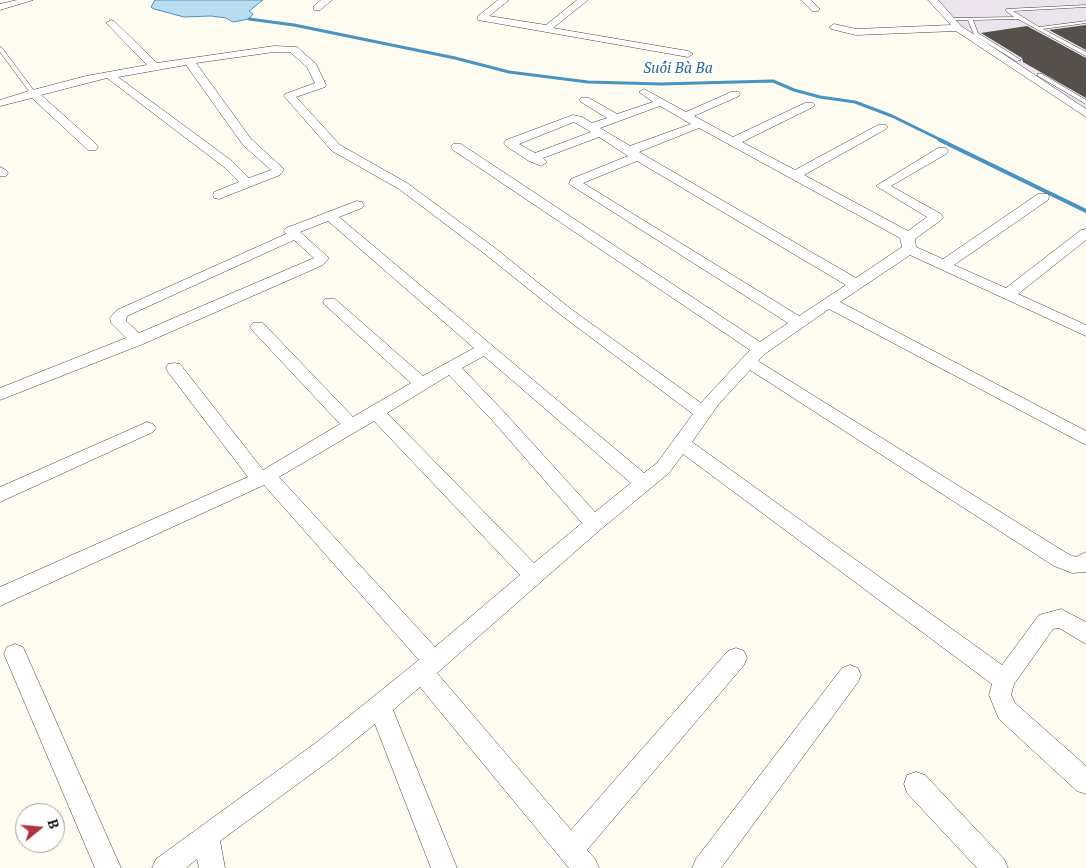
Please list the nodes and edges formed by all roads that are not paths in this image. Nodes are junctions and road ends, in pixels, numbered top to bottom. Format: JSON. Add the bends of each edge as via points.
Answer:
{"nodes":[{"id":1,"x":28,"y":0,"type":"edge"},
{"id":2,"x":326,"y":0,"type":"edge"},
{"id":3,"x":504,"y":0,"type":"edge"},
{"id":4,"x":583,"y":0,"type":"edge"},
{"id":5,"x":806,"y":0,"type":"edge"},
{"id":6,"x":933,"y":0,"type":"edge"},
{"id":7,"x":0,"y":6,"type":"edge"},
{"id":8,"x":1086,"y":6,"type":"edge"},
{"id":9,"x":317,"y":8,"type":"dead end"},
{"id":10,"x":815,"y":10,"type":"dead end"},
{"id":11,"x":1019,"y":18,"type":"junction"},
{"id":12,"x":950,"y":19,"type":"junction"},
{"id":13,"x":970,"y":20,"type":"junction"},
{"id":14,"x":1086,"y":22,"type":"edge"},
{"id":15,"x":111,"y":23,"type":"dead end"},
{"id":16,"x":834,"y":27,"type":"dead end"},
{"id":17,"x":958,"y":28,"type":"junction"},
{"id":18,"x":1040,"y":28,"type":"junction"},
{"id":19,"x":546,"y":29,"type":"junction"},
{"id":20,"x":535,"y":38,"type":"dead end"},
{"id":21,"x":1086,"y":45,"type":"edge"},
{"id":22,"x":1074,"y":48,"type":"junction"},
{"id":23,"x":0,"y":49,"type":"edge"},
{"id":24,"x":688,"y":54,"type":"dead end"},
{"id":25,"x":1086,"y":54,"type":"edge"},
{"id":26,"x":1018,"y":60,"type":"dead end"},
{"id":27,"x":189,"y":61,"type":"junction"},
{"id":28,"x":155,"y":67,"type":"junction"},
{"id":29,"x":109,"y":75,"type":"junction"},
{"id":30,"x":1040,"y":75,"type":"dead end"},
{"id":31,"x":644,"y":92,"type":"dead end"},
{"id":32,"x":34,"y":93,"type":"junction"},
{"id":33,"x":736,"y":94,"type":"dead end"},
{"id":34,"x":584,"y":100,"type":"dead end"},
{"id":35,"x":662,"y":102,"type":"junction"},
{"id":36,"x":1086,"y":102,"type":"edge"},
{"id":37,"x":0,"y":103,"type":"edge"},
{"id":38,"x":809,"y":105,"type":"dead end"},
{"id":39,"x":1086,"y":114,"type":"edge"},
{"id":40,"x":616,"y":118,"type":"junction"},
{"id":41,"x":693,"y":120,"type":"junction"},
{"id":42,"x":882,"y":127,"type":"dead end"},
{"id":43,"x":595,"y":130,"type":"junction"},
{"id":44,"x":733,"y":142,"type":"junction"},
{"id":45,"x":92,"y":147,"type":"dead end"},
{"id":46,"x":457,"y":148,"type":"dead end"},
{"id":47,"x":942,"y":152,"type":"dead end"},
{"id":48,"x":634,"y":154,"type":"junction"},
{"id":49,"x":796,"y":176,"type":"junction"},
{"id":50,"x":247,"y":183,"type":"junction"},
{"id":51,"x":219,"y":195,"type":"dead end"},
{"id":52,"x":1043,"y":197,"type":"dead end"},
{"id":53,"x":357,"y":205,"type":"dead end"},
{"id":54,"x":330,"y":216,"type":"junction"},
{"id":55,"x":1086,"y":233,"type":"edge"},
{"id":56,"x":294,"y":235,"type":"junction"},
{"id":57,"x":909,"y":244,"type":"junction"},
{"id":58,"x":944,"y":266,"type":"junction"},
{"id":59,"x":855,"y":284,"type":"junction"},
{"id":60,"x":1007,"y":295,"type":"junction"},
{"id":61,"x":330,"y":302,"type":"dead end"},
{"id":62,"x":828,"y":303,"type":"junction"},
{"id":63,"x":800,"y":323,"type":"junction"},
{"id":64,"x":258,"y":327,"type":"dead end"},
{"id":65,"x":1086,"y":331,"type":"edge"},
{"id":66,"x":137,"y":340,"type":"junction"},
{"id":67,"x":484,"y":349,"type":"junction"},
{"id":68,"x":760,"y":349,"type":"junction"},
{"id":69,"x":748,"y":362,"type":"junction"},
{"id":70,"x":451,"y":367,"type":"junction"},
{"id":71,"x":174,"y":368,"type":"dead end"},
{"id":72,"x":422,"y":384,"type":"junction"},
{"id":73,"x":0,"y":394,"type":"edge"},
{"id":74,"x":375,"y":411,"type":"junction"},
{"id":75,"x":703,"y":413,"type":"junction"},
{"id":76,"x":351,"y":425,"type":"junction"},
{"id":77,"x":147,"y":428,"type":"dead end"},
{"id":78,"x":1086,"y":439,"type":"edge"},
{"id":79,"x":682,"y":444,"type":"junction"},
{"id":80,"x":264,"y":478,"type":"junction"},
{"id":81,"x":644,"y":484,"type":"junction"},
{"id":82,"x":0,"y":495,"type":"edge"},
{"id":83,"x":594,"y":524,"type":"junction"},
{"id":84,"x":1086,"y":560,"type":"edge"},
{"id":85,"x":534,"y":575,"type":"junction"},
{"id":86,"x":0,"y":597,"type":"edge"},
{"id":87,"x":1086,"y":634,"type":"edge"},
{"id":88,"x":15,"y":654,"type":"dead end"},
{"id":89,"x":736,"y":658,"type":"dead end"},
{"id":90,"x":428,"y":667,"type":"junction"},
{"id":91,"x":850,"y":675,"type":"dead end"},
{"id":92,"x":1004,"y":680,"type":"junction"},
{"id":93,"x":380,"y":706,"type":"junction"},
{"id":94,"x":1086,"y":782,"type":"edge"},
{"id":95,"x":916,"y":784,"type":"dead end"},
{"id":96,"x":206,"y":836,"type":"junction"},
{"id":97,"x":570,"y":849,"type":"junction"},
{"id":98,"x":985,"y":864,"type":"edge"},
{"id":99,"x":108,"y":868,"type":"edge"},
{"id":100,"x":165,"y":868,"type":"edge"},
{"id":101,"x":212,"y":868,"type":"edge"},
{"id":102,"x":444,"y":868,"type":"edge"},
{"id":103,"x":586,"y":868,"type":"edge"},
{"id":104,"x":705,"y":868,"type":"edge"}],
"edges":[{"from":1,"to":7,"type":"street"},
{"from":2,"to":9,"type":"street"},
{"from":3,"to":19,"type":"street","via":[[481,18]]},
{"from":4,"to":19,"type":"street"},
{"from":5,"to":10,"type":"street"},
{"from":6,"to":12,"type":"street"},
{"from":8,"to":11,"type":"lane","via":[[1008,10]]},
{"from":11,"to":13,"type":"lane"},
{"from":11,"to":18,"type":"lane"},
{"from":12,"to":13,"type":"lane"},
{"from":12,"to":17,"type":"street"},
{"from":13,"to":26,"type":"lane","via":[[976,34]]},
{"from":14,"to":18,"type":"lane"},
{"from":15,"to":28,"type":"street"},
{"from":16,"to":17,"type":"street","via":[[856,32]]},
{"from":17,"to":39,"type":"street"},
{"from":18,"to":22,"type":"lane"},
{"from":19,"to":20,"type":"street"},
{"from":19,"to":24,"type":"street"},
{"from":21,"to":22,"type":"lane"},
{"from":22,"to":25,"type":"lane"},
{"from":23,"to":32,"type":"lane"},
{"from":27,"to":28,"type":"street"},
{"from":27,"to":50,"type":"street","via":[[247,142],[278,168],[276,172]]},
{"from":27,"to":75,"type":"street","via":[[293,49],[312,66],[321,85],[289,96],[336,148],[403,186]]},
{"from":28,"to":29,"type":"street"},
{"from":29,"to":32,"type":"street"},
{"from":29,"to":50,"type":"street","via":[[228,164]]},
{"from":30,"to":36,"type":"lane"},
{"from":31,"to":35,"type":"street"},
{"from":32,"to":37,"type":"street"},
{"from":32,"to":45,"type":"street"},
{"from":33,"to":41,"type":"street"},
{"from":34,"to":40,"type":"street"},
{"from":35,"to":40,"type":"street"},
{"from":35,"to":41,"type":"street"},
{"from":38,"to":44,"type":"street"},
{"from":40,"to":43,"type":"street"},
{"from":41,"to":44,"type":"street"},
{"from":41,"to":48,"type":"street"},
{"from":42,"to":49,"type":"street"},
{"from":43,"to":43,"type":"street","via":[[537,160],[510,143],[573,118]]},
{"from":43,"to":48,"type":"street"},
{"from":44,"to":49,"type":"street"},
{"from":46,"to":68,"type":"street"},
{"from":47,"to":57,"type":"street","via":[[882,186],[936,217]]},
{"from":48,"to":59,"type":"street"},
{"from":48,"to":63,"type":"street","via":[[575,184]]},
{"from":49,"to":57,"type":"street"},
{"from":50,"to":51,"type":"street"},
{"from":52,"to":58,"type":"street"},
{"from":53,"to":54,"type":"street"},
{"from":54,"to":56,"type":"street","via":[[291,231]]},
{"from":54,"to":67,"type":"street"},
{"from":55,"to":60,"type":"street"},
{"from":56,"to":66,"type":"street","via":[[122,313],[119,323]]},
{"from":56,"to":66,"type":"street","via":[[321,260]]},
{"from":57,"to":58,"type":"street"},
{"from":57,"to":59,"type":"street"},
{"from":58,"to":60,"type":"street"},
{"from":59,"to":62,"type":"street"},
{"from":60,"to":65,"type":"street"},
{"from":61,"to":72,"type":"street"},
{"from":62,"to":63,"type":"street"},
{"from":62,"to":78,"type":"street"},
{"from":63,"to":68,"type":"street"},
{"from":64,"to":76,"type":"street"},
{"from":66,"to":73,"type":"street"},
{"from":67,"to":70,"type":"street"},
{"from":67,"to":81,"type":"street"},
{"from":68,"to":69,"type":"street"},
{"from":69,"to":75,"type":"street"},
{"from":69,"to":84,"type":"street","via":[[1061,560],[1072,565],[1081,565]]},
{"from":70,"to":72,"type":"street"},
{"from":70,"to":83,"type":"street"},
{"from":71,"to":80,"type":"street"},
{"from":72,"to":74,"type":"street"},
{"from":74,"to":76,"type":"street"},
{"from":74,"to":85,"type":"street"},
{"from":75,"to":79,"type":"street"},
{"from":76,"to":80,"type":"street"},
{"from":77,"to":82,"type":"street"},
{"from":79,"to":81,"type":"street","via":[[663,468]]},
{"from":79,"to":92,"type":"street"},
{"from":80,"to":86,"type":"street"},
{"from":80,"to":90,"type":"street"},
{"from":81,"to":83,"type":"street"},
{"from":83,"to":85,"type":"street"},
{"from":85,"to":90,"type":"street"},
{"from":87,"to":92,"type":"street","via":[[1061,618],[1046,622]]},
{"from":88,"to":99,"type":"street"},
{"from":89,"to":97,"type":"street"},
{"from":90,"to":93,"type":"street"},
{"from":90,"to":97,"type":"street"},
{"from":91,"to":104,"type":"street"},
{"from":92,"to":94,"type":"street","via":[[1000,695],[1007,711]]},
{"from":93,"to":96,"type":"street","via":[[326,750]]},
{"from":93,"to":102,"type":"street"},
{"from":95,"to":98,"type":"street"},
{"from":96,"to":100,"type":"street"},
{"from":96,"to":101,"type":"street"},
{"from":97,"to":103,"type":"street"}]}
